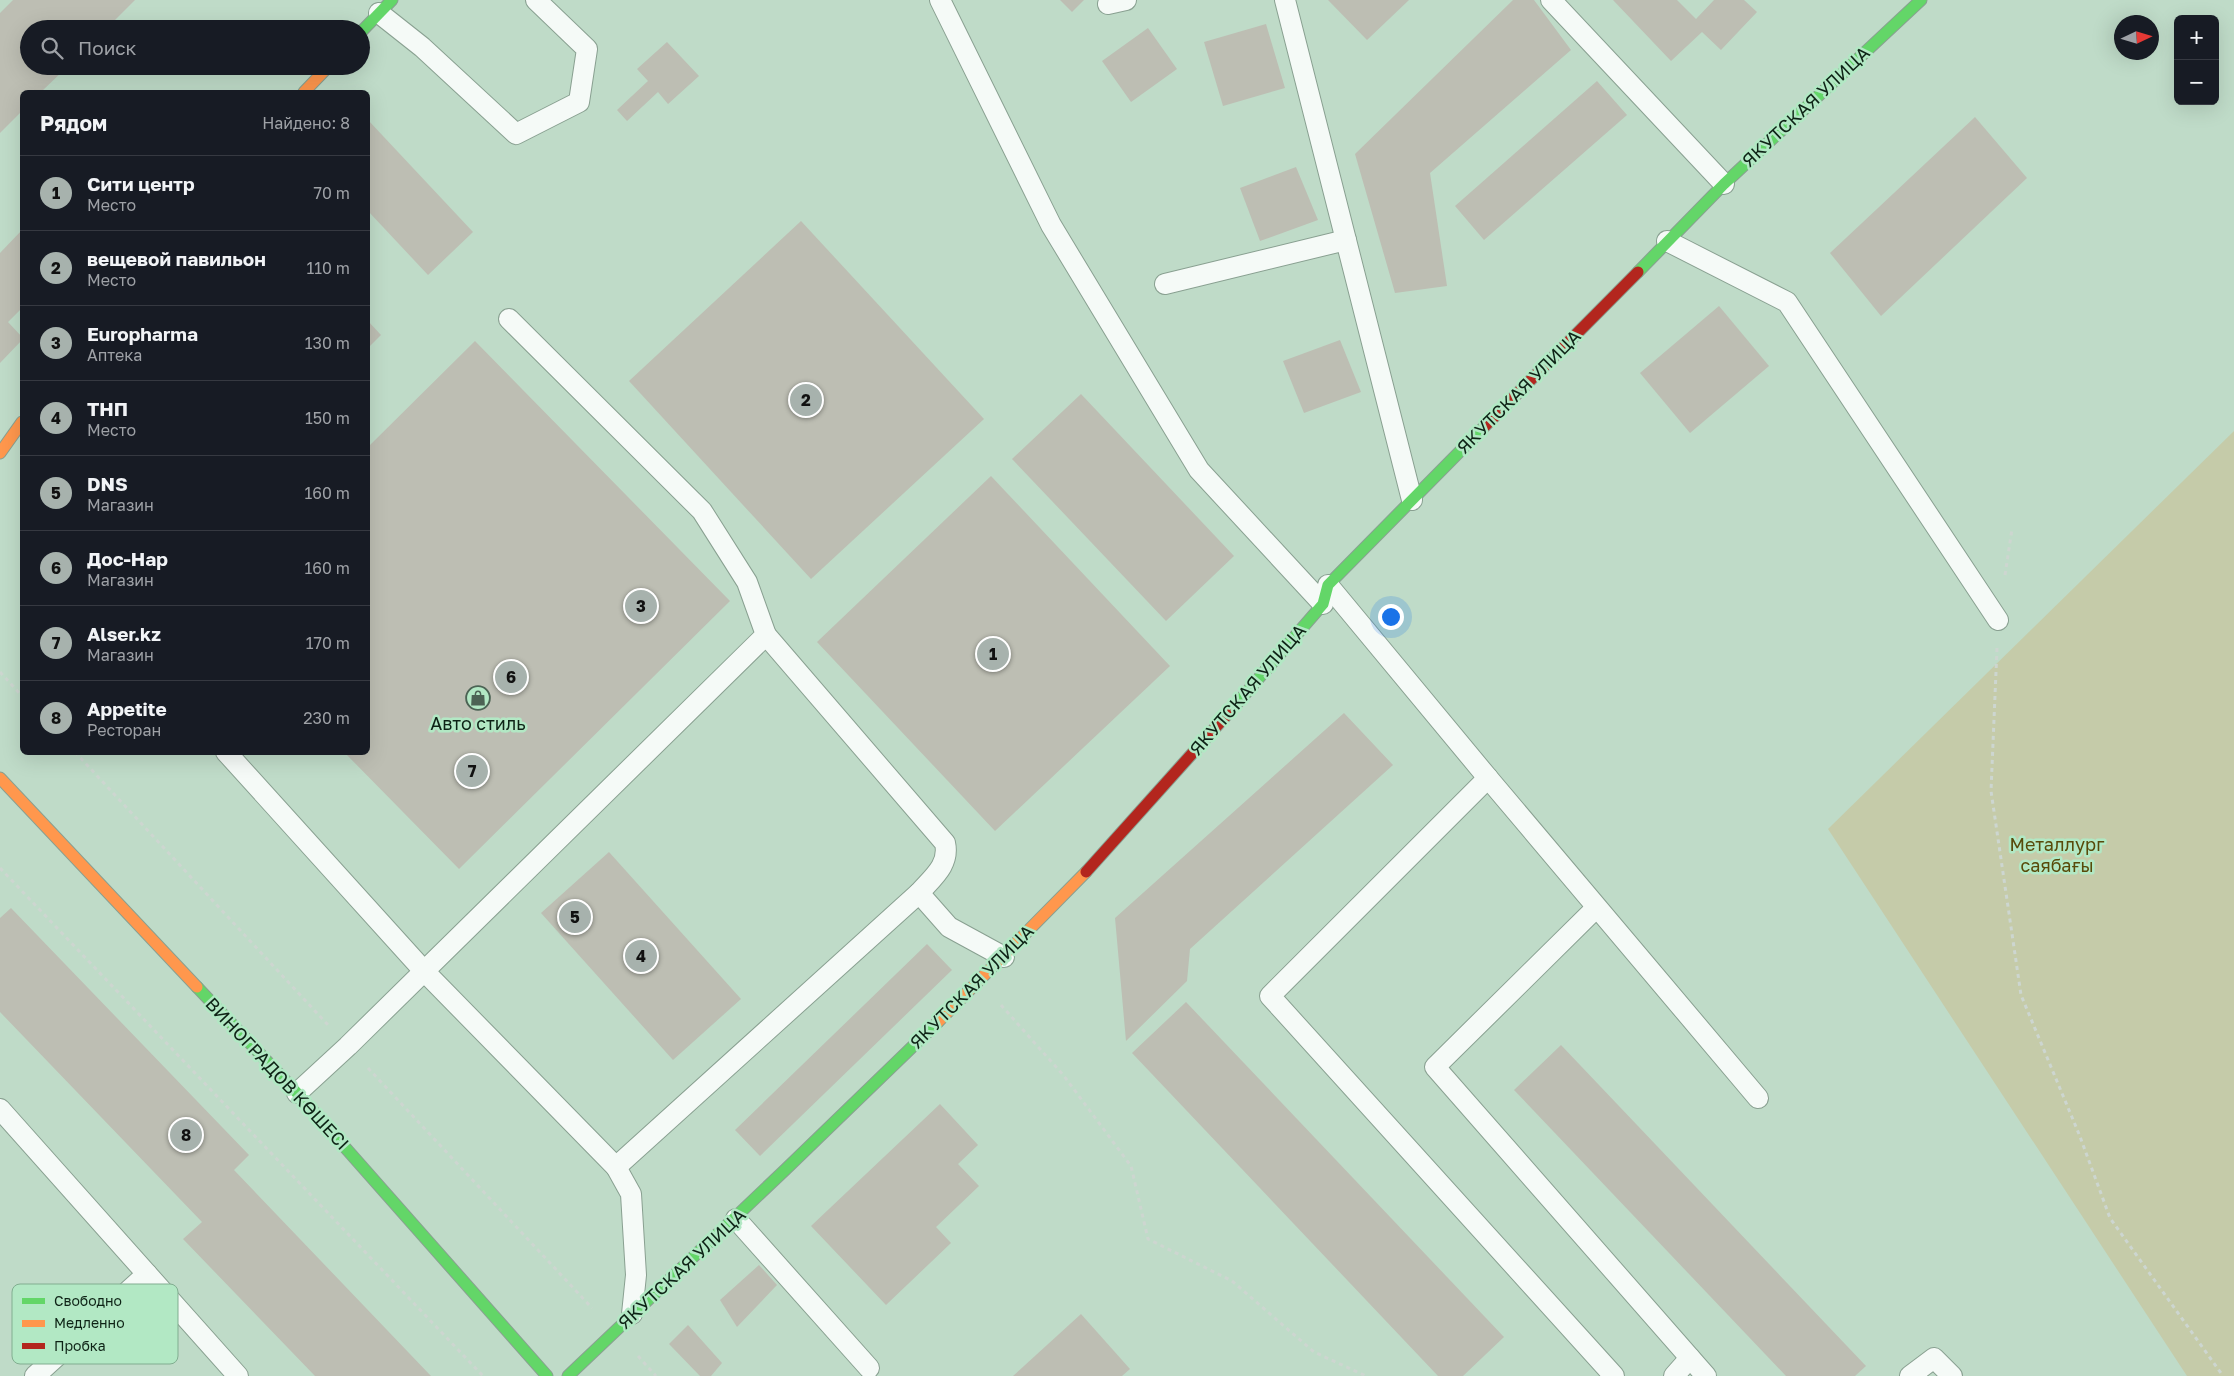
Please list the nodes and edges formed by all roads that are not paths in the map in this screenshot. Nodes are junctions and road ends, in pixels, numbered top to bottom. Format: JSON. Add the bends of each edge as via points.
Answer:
{"nodes":[{"id":1,"x":536,"y":0,"type":"edge"},
{"id":2,"x":940,"y":0,"type":"edge"},
{"id":3,"x":1285,"y":0,"type":"edge"},
{"id":4,"x":1551,"y":0,"type":"edge"},
{"id":5,"x":1921,"y":0,"type":"edge"},
{"id":6,"x":386,"y":7,"type":"edge"},
{"id":7,"x":370,"y":23,"type":"edge"},
{"id":8,"x":320,"y":75,"type":"edge"},
{"id":9,"x":306,"y":90,"type":"edge"},
{"id":10,"x":1724,"y":184,"type":"junction"},
{"id":11,"x":1346,"y":240,"type":"junction"},
{"id":12,"x":1667,"y":241,"type":"junction"},
{"id":13,"x":1165,"y":284,"type":"dead end"},
{"id":14,"x":509,"y":319,"type":"dead end"},
{"id":15,"x":20,"y":425,"type":"edge"},
{"id":16,"x":0,"y":452,"type":"edge"},
{"id":17,"x":1412,"y":500,"type":"junction"},
{"id":18,"x":1325,"y":594,"type":"junction"},
{"id":19,"x":1998,"y":620,"type":"road end"},
{"id":20,"x":766,"y":635,"type":"junction"},
{"id":21,"x":229,"y":755,"type":"edge"},
{"id":22,"x":0,"y":778,"type":"edge"},
{"id":23,"x":1488,"y":778,"type":"junction"},
{"id":24,"x":919,"y":893,"type":"junction"},
{"id":25,"x":1596,"y":908,"type":"junction"},
{"id":26,"x":1004,"y":957,"type":"junction"},
{"id":27,"x":424,"y":971,"type":"junction"},
{"id":28,"x":297,"y":1093,"type":"junction"},
{"id":29,"x":1758,"y":1098,"type":"dead end"},
{"id":30,"x":0,"y":1108,"type":"edge"},
{"id":31,"x":616,"y":1167,"type":"junction"},
{"id":32,"x":736,"y":1219,"type":"junction"},
{"id":33,"x":147,"y":1274,"type":"junction"},
{"id":34,"x":136,"y":1284,"type":"edge"},
{"id":35,"x":156,"y":1284,"type":"edge"},
{"id":36,"x":178,"y":1309,"type":"edge"},
{"id":37,"x":632,"y":1314,"type":"junction"},
{"id":38,"x":1690,"y":1358,"type":"junction"},
{"id":39,"x":48,"y":1364,"type":"edge"},
{"id":40,"x":869,"y":1368,"type":"dead end"},
{"id":41,"x":35,"y":1376,"type":"edge"},
{"id":42,"x":238,"y":1376,"type":"edge"},
{"id":43,"x":548,"y":1376,"type":"edge"},
{"id":44,"x":568,"y":1376,"type":"edge"},
{"id":45,"x":1614,"y":1376,"type":"edge"},
{"id":46,"x":1674,"y":1376,"type":"edge"},
{"id":47,"x":1706,"y":1376,"type":"edge"},
{"id":48,"x":1910,"y":1376,"type":"edge"},
{"id":49,"x":1952,"y":1376,"type":"edge"}],
"edges":[{"from":1,"to":6,"type":"lane","via":[[587,49],[579,102],[516,134],[422,47]]},
{"from":2,"to":18,"type":"lane","via":[[1051,225],[1199,470]]},
{"from":3,"to":11,"type":"lane"},
{"from":4,"to":10,"type":"lane"},
{"from":5,"to":10,"type":"street","name":"ЯКУТСКАЯ УЛИЦА"},
{"from":6,"to":7,"type":"street"},
{"from":8,"to":9,"type":"street"},
{"from":10,"to":12,"type":"street","name":"ЯКУТСКАЯ УЛИЦА"},
{"from":11,"to":13,"type":"lane"},
{"from":11,"to":17,"type":"lane"},
{"from":12,"to":17,"type":"street","name":"ЯКУТСКАЯ УЛИЦА"},
{"from":12,"to":19,"type":"lane","via":[[1787,302]]},
{"from":14,"to":20,"type":"lane","via":[[702,511],[747,582]]},
{"from":15,"to":16,"type":"street"},
{"from":17,"to":18,"type":"street","name":"ЯКУТСКАЯ УЛИЦА"},
{"from":18,"to":23,"type":"lane"},
{"from":18,"to":26,"type":"street","name":"ЯКУТСКАЯ УЛИЦА","via":[[1174,777]]},
{"from":20,"to":24,"type":"lane","via":[[945,844],[945,863]]},
{"from":20,"to":27,"type":"lane"},
{"from":21,"to":27,"type":"lane"},
{"from":22,"to":28,"type":"street","name":"ВИНОГРАДОВ КӨШЕСІ"},
{"from":23,"to":25,"type":"lane"},
{"from":23,"to":45,"type":"lane","via":[[1270,996]]},
{"from":24,"to":26,"type":"lane","via":[[949,926]]},
{"from":24,"to":31,"type":"lane"},
{"from":25,"to":29,"type":"lane"},
{"from":25,"to":38,"type":"lane","via":[[1435,1067]]},
{"from":26,"to":32,"type":"street","name":"ЯКУТСКАЯ УЛИЦА"},
{"from":27,"to":28,"type":"lane"},
{"from":27,"to":31,"type":"lane"},
{"from":28,"to":43,"type":"street","name":"ВИНОГРАДОВ КӨШЕСІ"},
{"from":30,"to":33,"type":"lane"},
{"from":31,"to":37,"type":"lane","via":[[631,1194],[636,1275]]},
{"from":32,"to":37,"type":"street","name":"ЯКУТСКАЯ УЛИЦА"},
{"from":32,"to":40,"type":"lane"},
{"from":33,"to":34,"type":"lane"},
{"from":33,"to":35,"type":"lane"},
{"from":36,"to":42,"type":"lane"},
{"from":37,"to":44,"type":"street","name":"ЯКУТСКАЯ УЛИЦА"},
{"from":38,"to":46,"type":"lane"},
{"from":38,"to":47,"type":"lane"},
{"from":39,"to":41,"type":"lane"},
{"from":48,"to":49,"type":"lane","via":[[1934,1358]]}]}
